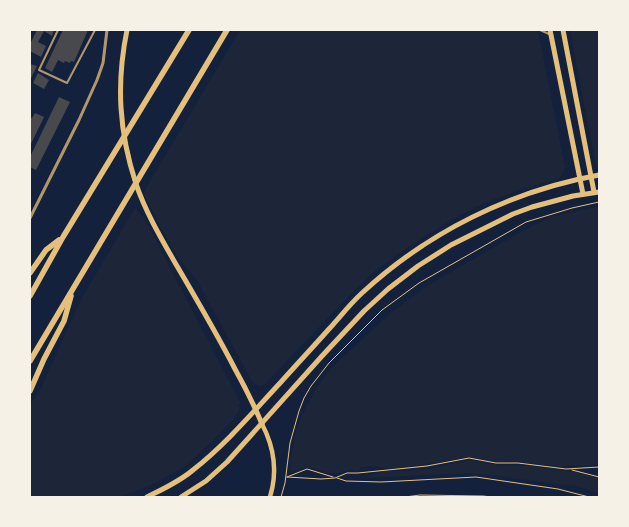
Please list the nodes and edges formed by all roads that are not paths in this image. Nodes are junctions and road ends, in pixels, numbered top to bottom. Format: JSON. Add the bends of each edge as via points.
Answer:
{"nodes":[{"id":1,"x":58,"y":30,"type":"edge"},
{"id":2,"x":95,"y":30,"type":"edge"},
{"id":3,"x":107,"y":30,"type":"edge"},
{"id":4,"x":127,"y":30,"type":"edge"},
{"id":5,"x":189,"y":30,"type":"edge"},
{"id":6,"x":227,"y":30,"type":"edge"},
{"id":7,"x":540,"y":30,"type":"edge"},
{"id":8,"x":563,"y":30,"type":"edge"},
{"id":9,"x":551,"y":33,"type":"edge"},
{"id":10,"x":599,"y":175,"type":"edge"},
{"id":11,"x":591,"y":176,"type":"junction"},
{"id":12,"x":579,"y":179,"type":"junction"},
{"id":13,"x":596,"y":192,"type":"edge"},
{"id":14,"x":583,"y":194,"type":"junction"},
{"id":15,"x":30,"y":218,"type":"edge"},
{"id":16,"x":63,"y":237,"type":"junction"},
{"id":17,"x":30,"y":273,"type":"edge"},
{"id":18,"x":74,"y":287,"type":"junction"},
{"id":19,"x":30,"y":296,"type":"edge"},
{"id":20,"x":30,"y":361,"type":"edge"},
{"id":21,"x":30,"y":391,"type":"edge"},
{"id":22,"x":256,"y":409,"type":"junction"},
{"id":23,"x":262,"y":424,"type":"junction"},
{"id":24,"x":147,"y":497,"type":"edge"},
{"id":25,"x":181,"y":497,"type":"edge"},
{"id":26,"x":270,"y":497,"type":"edge"}],
"edges":[{"from":1,"to":2,"type":"lane","via":[[39,70],[67,83]]},
{"from":3,"to":15,"type":"street","via":[[98,80]]},
{"from":4,"to":22,"type":"main road","via":[[121,65],[120,107],[136,185],[164,243]]},
{"from":5,"to":16,"type":"highway"},
{"from":6,"to":18,"type":"highway"},
{"from":7,"to":9,"type":"lane"},
{"from":8,"to":11,"type":"main road"},
{"from":9,"to":12,"type":"main road"},
{"from":10,"to":11,"type":"main road"},
{"from":11,"to":12,"type":"main road"},
{"from":11,"to":13,"type":"main road"},
{"from":12,"to":14,"type":"main road"},
{"from":12,"to":22,"type":"main road","via":[[486,209],[421,246],[361,294]]},
{"from":13,"to":14,"type":"main road"},
{"from":14,"to":23,"type":"main road","via":[[513,214],[451,245],[418,266],[364,311]]},
{"from":16,"to":17,"type":"highway","via":[[46,250]]},
{"from":16,"to":19,"type":"highway"},
{"from":18,"to":20,"type":"highway"},
{"from":18,"to":21,"type":"highway","via":[[64,321]]},
{"from":22,"to":23,"type":"main road"},
{"from":22,"to":24,"type":"main road","via":[[192,471]]},
{"from":23,"to":25,"type":"main road","via":[[212,476]]},
{"from":23,"to":26,"type":"main road","via":[[270,441],[274,462]]}]}
